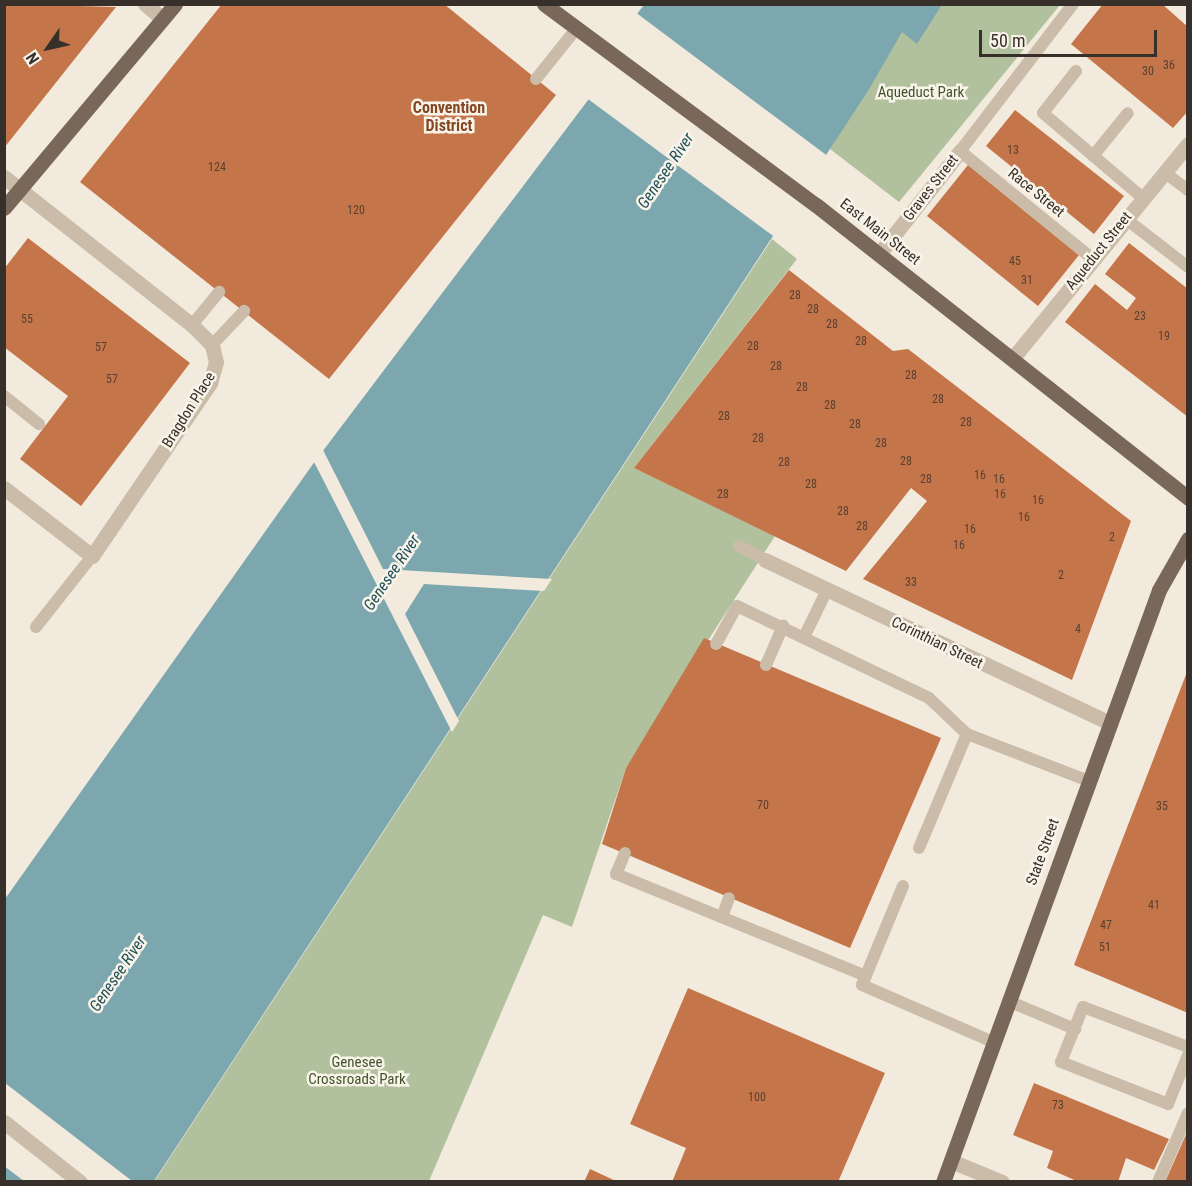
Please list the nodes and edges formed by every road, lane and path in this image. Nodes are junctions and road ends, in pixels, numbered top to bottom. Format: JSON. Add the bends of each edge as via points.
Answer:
{"nodes":[{"id":1,"x":145,"y":4,"type":"edge"},
{"id":2,"x":175,"y":4,"type":"edge"},
{"id":3,"x":544,"y":4,"type":"edge"},
{"id":4,"x":1073,"y":4,"type":"edge"},
{"id":5,"x":163,"y":19,"type":"junction"},
{"id":6,"x":576,"y":29,"type":"junction"},
{"id":7,"x":1076,"y":71,"type":"dead end"},
{"id":8,"x":536,"y":79,"type":"dead end"},
{"id":9,"x":1128,"y":113,"type":"dead end"},
{"id":10,"x":1188,"y":144,"type":"edge"},
{"id":11,"x":960,"y":151,"type":"junction"},
{"id":12,"x":1093,"y":156,"type":"junction"},
{"id":13,"x":1164,"y":172,"type":"junction"},
{"id":14,"x":4,"y":177,"type":"edge"},
{"id":15,"x":20,"y":189,"type":"junction"},
{"id":16,"x":1188,"y":190,"type":"edge"},
{"id":17,"x":1143,"y":198,"type":"junction"},
{"id":18,"x":4,"y":208,"type":"edge"},
{"id":19,"x":1126,"y":219,"type":"junction"},
{"id":20,"x":879,"y":254,"type":"junction"},
{"id":21,"x":1093,"y":259,"type":"junction"},
{"id":22,"x":1188,"y":267,"type":"edge"},
{"id":23,"x":219,"y":292,"type":"dead end"},
{"id":24,"x":244,"y":312,"type":"dead end"},
{"id":25,"x":192,"y":325,"type":"junction"},
{"id":26,"x":212,"y":345,"type":"junction"},
{"id":27,"x":1012,"y":359,"type":"junction"},
{"id":28,"x":4,"y":396,"type":"edge"},
{"id":29,"x":39,"y":424,"type":"dead end"},
{"id":30,"x":4,"y":488,"type":"edge"},
{"id":31,"x":1188,"y":498,"type":"edge"},
{"id":32,"x":1188,"y":539,"type":"edge"},
{"id":33,"x":739,"y":546,"type":"dead end"},
{"id":34,"x":92,"y":556,"type":"junction"},
{"id":35,"x":765,"y":560,"type":"joint"},
{"id":36,"x":827,"y":590,"type":"junction"},
{"id":37,"x":783,"y":626,"type":"junction"},
{"id":38,"x":36,"y":627,"type":"dead end"},
{"id":39,"x":804,"y":637,"type":"junction"},
{"id":40,"x":716,"y":644,"type":"dead end"},
{"id":41,"x":766,"y":665,"type":"dead end"},
{"id":42,"x":1110,"y":723,"type":"junction"},
{"id":43,"x":967,"y":734,"type":"junction"},
{"id":44,"x":1089,"y":781,"type":"junction"},
{"id":45,"x":919,"y":848,"type":"dead end"},
{"id":46,"x":625,"y":853,"type":"dead end"},
{"id":47,"x":903,"y":886,"type":"dead end"},
{"id":48,"x":729,"y":897,"type":"dead end"},
{"id":49,"x":722,"y":917,"type":"junction"},
{"id":50,"x":866,"y":976,"type":"junction"},
{"id":51,"x":1008,"y":1001,"type":"junction"},
{"id":52,"x":1075,"y":1029,"type":"junction"},
{"id":53,"x":993,"y":1042,"type":"junction"},
{"id":54,"x":1188,"y":1047,"type":"edge"},
{"id":55,"x":1188,"y":1055,"type":"edge"},
{"id":56,"x":1188,"y":1113,"type":"edge"},
{"id":57,"x":4,"y":1122,"type":"edge"},
{"id":58,"x":951,"y":1161,"type":"junction"},
{"id":59,"x":80,"y":1182,"type":"edge"},
{"id":60,"x":943,"y":1182,"type":"edge"},
{"id":61,"x":1002,"y":1182,"type":"edge"},
{"id":62,"x":1158,"y":1182,"type":"edge"}],
"edges":[{"from":1,"to":5,"type":"street"},
{"from":2,"to":5,"type":"main road"},
{"from":3,"to":6,"type":"main road","name":"East Main Street"},
{"from":4,"to":11,"type":"lane"},
{"from":5,"to":15,"type":"main road"},
{"from":6,"to":8,"type":"lane"},
{"from":6,"to":20,"type":"main road","name":"East Main Street"},
{"from":7,"to":12,"type":"lane","via":[[1043,113]]},
{"from":9,"to":12,"type":"lane"},
{"from":10,"to":13,"type":"street","name":"Aqueduct Street"},
{"from":11,"to":20,"type":"street","name":"Graves Street"},
{"from":11,"to":21,"type":"lane","name":"Race Street"},
{"from":12,"to":17,"type":"lane"},
{"from":13,"to":16,"type":"lane"},
{"from":13,"to":17,"type":"street","name":"Aqueduct Street"},
{"from":14,"to":15,"type":"street"},
{"from":15,"to":18,"type":"main road"},
{"from":15,"to":25,"type":"street"},
{"from":17,"to":19,"type":"street","name":"Aqueduct Street"},
{"from":19,"to":21,"type":"street","name":"Aqueduct Street"},
{"from":19,"to":22,"type":"lane"},
{"from":20,"to":27,"type":"main road","name":"East Main Street"},
{"from":21,"to":27,"type":"street","name":"Aqueduct Street"},
{"from":23,"to":25,"type":"lane"},
{"from":24,"to":26,"type":"lane"},
{"from":25,"to":26,"type":"street"},
{"from":26,"to":34,"type":"street","name":"Bragdon Place","via":[[213,377]]},
{"from":27,"to":31,"type":"main road","name":"East Main Street"},
{"from":28,"to":29,"type":"lane"},
{"from":30,"to":34,"type":"street"},
{"from":32,"to":42,"type":"main road","name":"State Street","via":[[1159,590]]},
{"from":33,"to":35,"type":"lane"},
{"from":34,"to":38,"type":"lane"},
{"from":35,"to":36,"type":"street","name":"Corinthian Street"},
{"from":36,"to":39,"type":"lane"},
{"from":36,"to":42,"type":"street","name":"Corinthian Street"},
{"from":37,"to":39,"type":"lane"},
{"from":37,"to":40,"type":"lane","via":[[737,606]]},
{"from":37,"to":41,"type":"lane"},
{"from":39,"to":43,"type":"lane","via":[[929,698]]},
{"from":42,"to":44,"type":"main road","name":"State Street"},
{"from":43,"to":44,"type":"lane"},
{"from":43,"to":45,"type":"lane"},
{"from":44,"to":51,"type":"main road","name":"State Street"},
{"from":46,"to":49,"type":"lane","via":[[616,874]]},
{"from":47,"to":50,"type":"lane"},
{"from":48,"to":49,"type":"lane"},
{"from":49,"to":50,"type":"lane"},
{"from":50,"to":53,"type":"lane","via":[[862,985]]},
{"from":51,"to":52,"type":"lane"},
{"from":51,"to":53,"type":"main road","name":"State Street"},
{"from":52,"to":54,"type":"lane","via":[[1083,1006]]},
{"from":52,"to":55,"type":"lane","via":[[1061,1062],[1168,1104]]},
{"from":53,"to":58,"type":"main road","name":"State Street"},
{"from":56,"to":62,"type":"lane"},
{"from":57,"to":59,"type":"street"},
{"from":58,"to":60,"type":"main road","name":"State Street"},
{"from":58,"to":61,"type":"street"}]}
